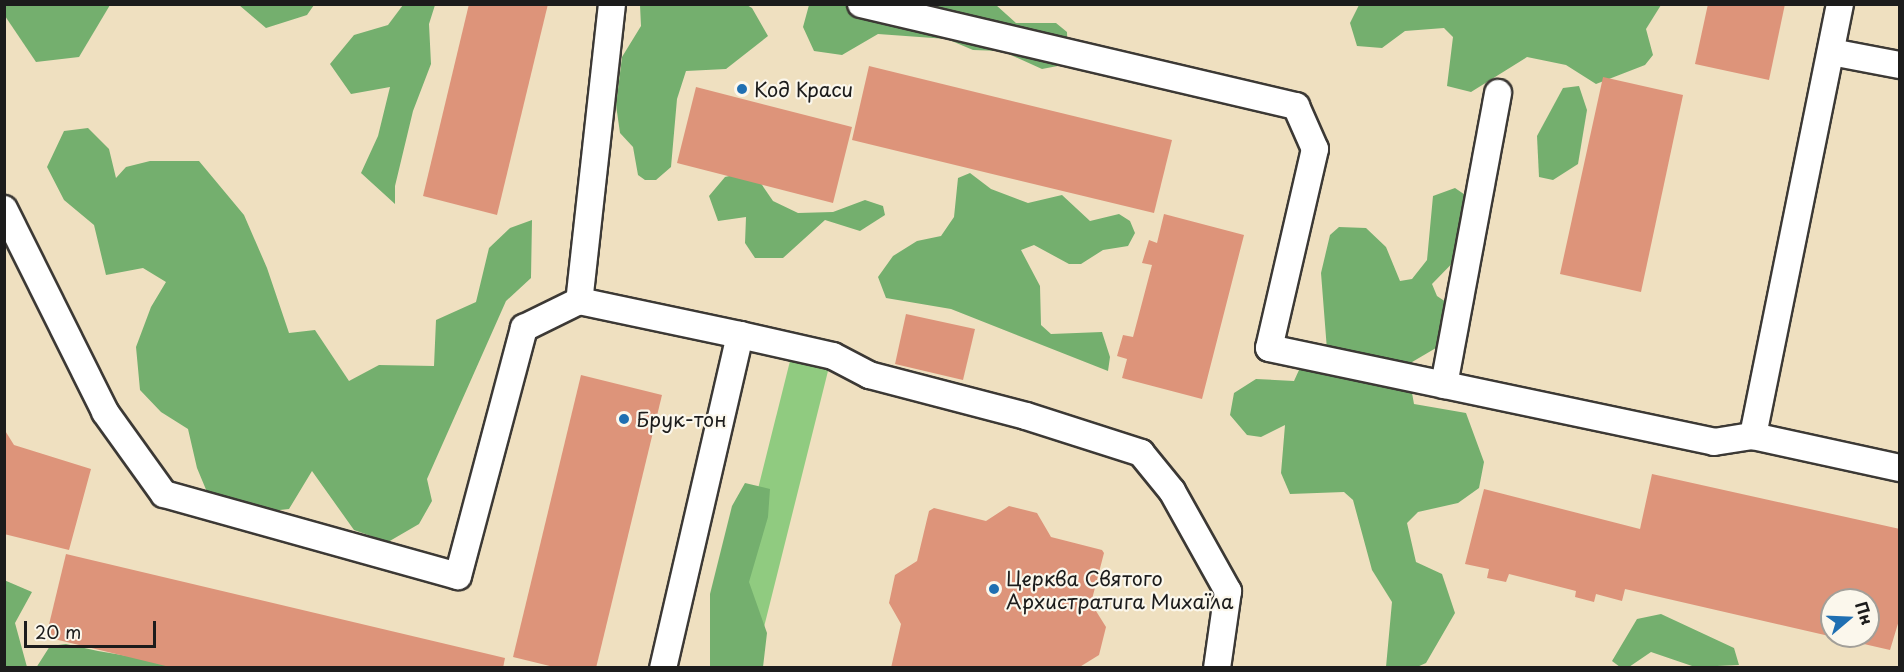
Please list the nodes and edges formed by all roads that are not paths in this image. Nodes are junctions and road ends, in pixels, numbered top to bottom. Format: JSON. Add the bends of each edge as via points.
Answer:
{"nodes":[{"id":1,"x":612,"y":4,"type":"edge"},
{"id":2,"x":861,"y":4,"type":"edge"},
{"id":3,"x":1840,"y":4,"type":"edge"},
{"id":4,"x":1831,"y":52,"type":"junction"},
{"id":5,"x":1899,"y":65,"type":"edge"},
{"id":6,"x":1498,"y":93,"type":"dead end"},
{"id":7,"x":4,"y":209,"type":"edge"},
{"id":8,"x":579,"y":301,"type":"junction"},
{"id":9,"x":740,"y":335,"type":"junction"},
{"id":10,"x":1444,"y":385,"type":"junction"},
{"id":11,"x":1753,"y":436,"type":"junction"},
{"id":12,"x":1899,"y":468,"type":"edge"},
{"id":13,"x":663,"y":668,"type":"edge"},
{"id":14,"x":1217,"y":668,"type":"edge"}],
"edges":[{"from":1,"to":8,"type":"lane"},
{"from":2,"to":10,"type":"lane","via":[[1296,106],[1315,149],[1269,348]]},
{"from":3,"to":4,"type":"lane"},
{"from":4,"to":5,"type":"lane"},
{"from":4,"to":11,"type":"lane"},
{"from":6,"to":10,"type":"lane"},
{"from":7,"to":8,"type":"lane","via":[[105,412],[164,494],[458,576],[524,328]]},
{"from":8,"to":9,"type":"lane"},
{"from":9,"to":13,"type":"lane"},
{"from":9,"to":14,"type":"lane","via":[[833,356],[869,375],[1026,416],[1141,453],[1172,491],[1227,591]]},
{"from":10,"to":11,"type":"lane","via":[[1714,442]]},
{"from":11,"to":12,"type":"lane"}]}
